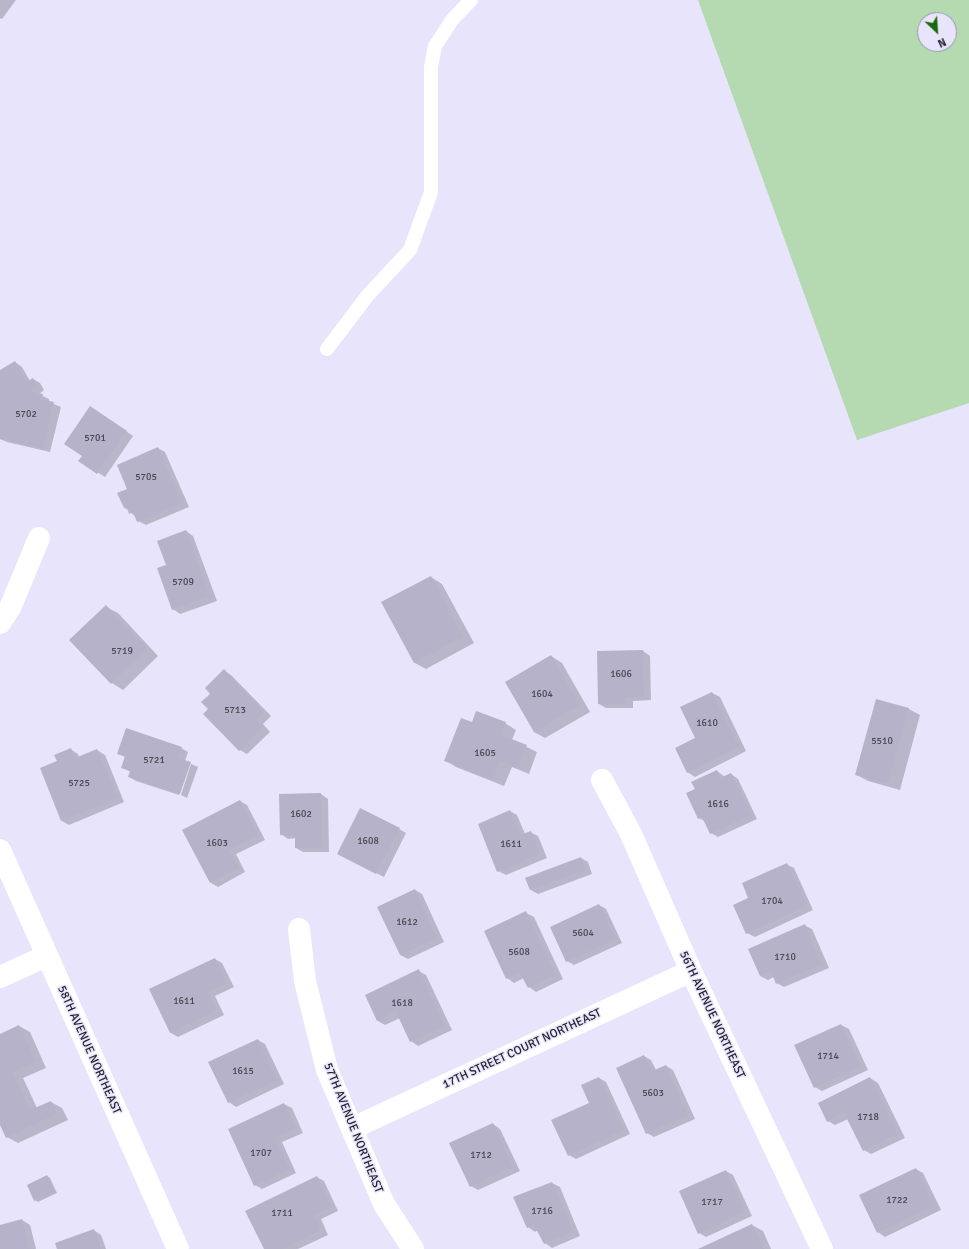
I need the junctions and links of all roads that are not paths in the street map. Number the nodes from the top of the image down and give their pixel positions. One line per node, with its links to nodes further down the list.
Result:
1 (471, 0): 2 (lane)
2 (327, 349)
3 (39, 538): 4 (street)
4 (0, 623)
5 (602, 780): 9 (street, 56TH AVENUE NORTHEAST)
6 (0, 850): 8 (street, 58TH AVENUE NORTHEAST)
7 (299, 929): 11 (street, 57TH AVENUE NORTHEAST)
8 (46, 956): 10 (street); 12 (street, 58TH AVENUE NORTHEAST)
9 (690, 970): 11 (street, 17TH STREET COURT NORTHEAST); 14 (street, 56TH AVENUE NORTHEAST)
10 (0, 976)
11 (353, 1128): 13 (street, 57TH AVENUE NORTHEAST)
12 (178, 1249)
13 (413, 1249)
14 (822, 1249)

